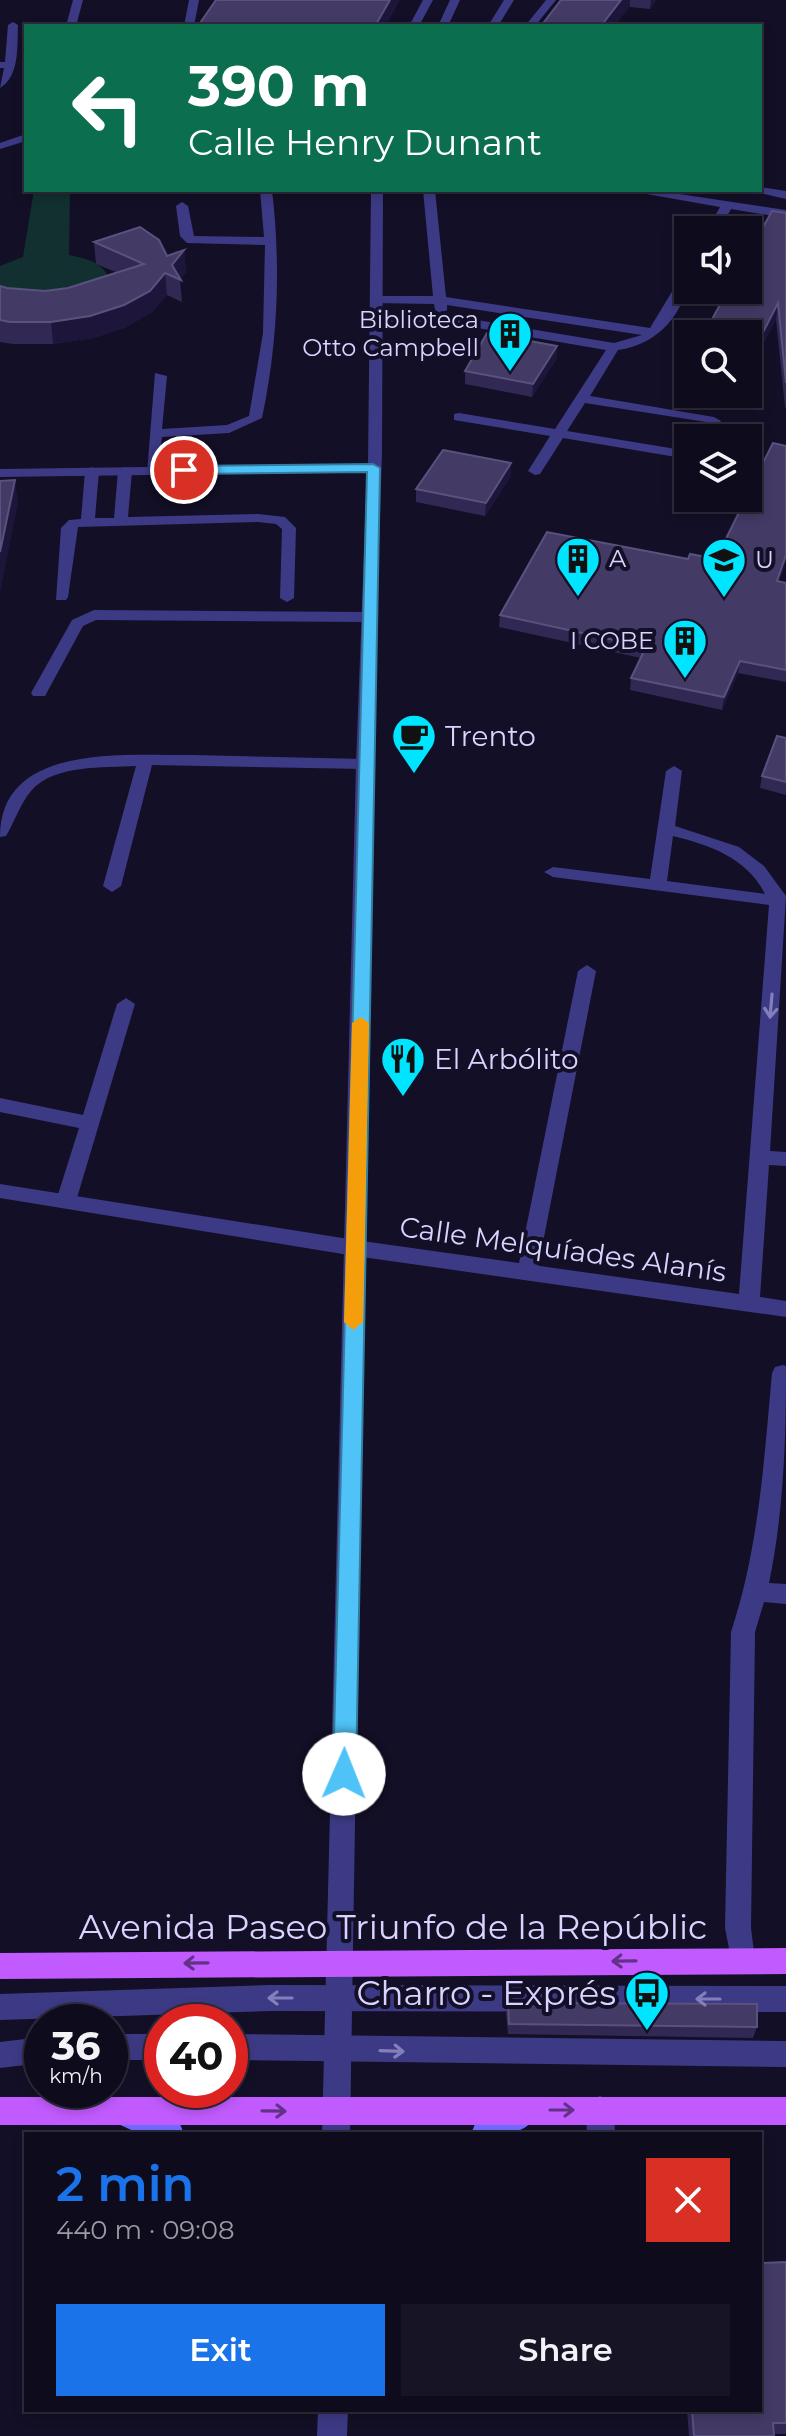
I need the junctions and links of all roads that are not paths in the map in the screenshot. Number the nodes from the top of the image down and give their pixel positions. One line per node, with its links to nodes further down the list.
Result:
1 (78, 0): 8 (street)
2 (194, 0): 9 (street)
3 (428, 0): 10 (street)
4 (455, 0): 11 (street)
5 (509, 0): 12 (street)
6 (551, 0): 13 (street)
7 (5, 24): 14 (street); 15 (street)
8 (72, 24)
9 (189, 24)
10 (415, 24)
11 (444, 24)
12 (494, 24)
13 (532, 24)
14 (0, 43)
15 (5, 65): 16 (street)
16 (0, 85)
17 (24, 138): 18 (street)
18 (1, 146)
19 (762, 191): 24 (street)
20 (266, 192): 29 (street)
21 (377, 192): 30 (street)
22 (429, 192): 31 (street)
23 (643, 192): 25 (street)
24 (786, 195)
25 (727, 205): 27 (street); 28 (street)
26 (182, 206): 29 (street)
27 (786, 214)
28 (721, 216)
29 (272, 241): 41 (street)
30 (377, 300): 31 (street); 33 (street)
31 (441, 300): 34 (street); 35 (street)
32 (674, 300): 35 (street)
33 (376, 318): 34 (street); 44 (street)
34 (442, 318): 36 (street)
35 (655, 333): 36 (street)
36 (614, 347): 38 (street)
37 (160, 376): 41 (street)
38 (580, 398): 40 (street); 42 (street)
39 (459, 417): 42 (street)
40 (714, 421)
41 (155, 433): 45 (street)
42 (558, 434): 43 (street); 48 (street)
43 (674, 453)
44 (373, 468): 45 (street); 54 (street)
45 (152, 470): 47 (street)
46 (92, 471): 47 (street); 49 (street); 51 (street)
47 (125, 471): 50 (street)
48 (535, 471)
49 (0, 473)
50 (121, 520): 51 (street); 53 (street)
51 (88, 521): 52 (street)
52 (61, 597)
53 (287, 598)
54 (369, 617): 55 (street); 57 (street)
55 (39, 693)
56 (145, 762): 57 (street); 60 (street); 63 (street)
57 (364, 764): 73 (street)
58 (674, 771): 59 (street)
59 (666, 829): 62 (street); 64 (street)
60 (0, 832)
61 (553, 872): 62 (street)
62 (658, 885): 64 (street)
63 (112, 886)
64 (782, 901): 69 (street, one-way to 69)
65 (587, 971): 74 (street)
66 (126, 1004): 68 (street)
67 (0, 1105): 68 (street)
68 (87, 1123): 72 (street)
69 (759, 1157): 70 (street); 75 (street)
70 (786, 1159)
71 (0, 1191): 72 (street, Calle Melquíades Alanís)
72 (66, 1201): 73 (street, Calle Melquíades Alanís)
73 (355, 1248): 74 (street, Calle Melquíades Alanís); 82 (street)
74 (527, 1273): 75 (street, Calle Melquíades Alanís)
75 (749, 1304): 76 (street, Calle Melquíades Alanís)
76 (786, 1309)
77 (783, 1373): 78 (street)
78 (756, 1592): 79 (street); 80 (street)
79 (786, 1594)
80 (742, 1960): 81 (main road, Avenida Paseo Triunfo de la Repúblic); 82 (main road, Avenida Paseo Triunfo de la Repúblic, one-way to 82)
81 (786, 1961)
82 (339, 1963): 83 (main road, Avenida Paseo Triunfo de la Repúblic, one-way to 83); 84 (street)
83 (0, 1966)
84 (338, 1999): 85 (street, one-way to 84); 86 (street, one-way to 86); 88 (street)
85 (786, 1999)
86 (0, 2007)
87 (248, 2047): 88 (street)
88 (337, 2048): 90 (street, one-way to 90); 97 (street)
89 (24, 2052): 91 (street)
90 (786, 2054)
91 (0, 2055)
92 (527, 2110): 96 (main road, one-way to 96); 97 (main road); 99 (main road)
93 (0, 2111): 94 (main road)
94 (123, 2111): 97 (main road, one-way to 97); 98 (main road)
95 (786, 2111): 96 (main road)
96 (600, 2122)
97 (336, 2123)
98 (166, 2132)
99 (488, 2132)
100 (333, 2412): 101 (street)
101 (332, 2436)

